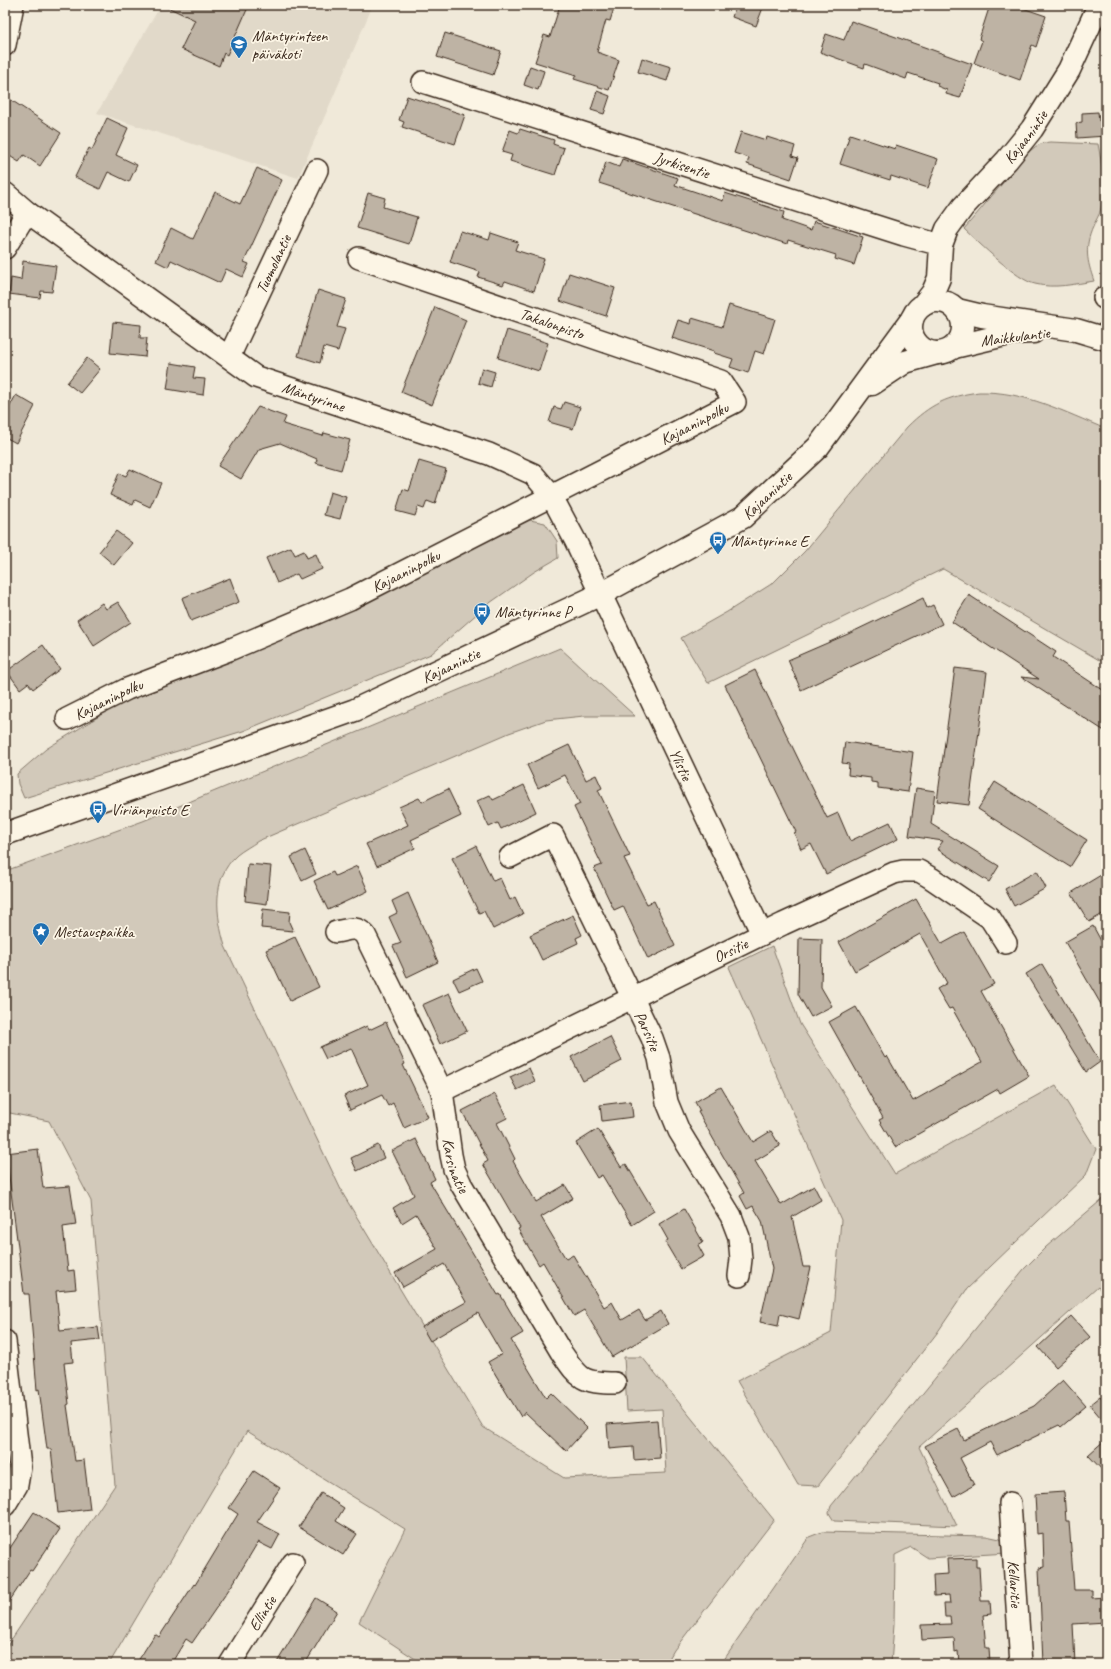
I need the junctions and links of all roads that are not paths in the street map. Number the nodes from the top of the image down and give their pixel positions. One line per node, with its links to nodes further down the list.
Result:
1 (13, 5): 3 (street)
2 (1099, 5): 9 (main road, Kajaanintie)
3 (5, 45)
4 (423, 82): 9 (street, Jyrkisentie)
5 (317, 170): 16 (street, Tuomolantie)
6 (5, 193): 7 (street, Mäntyrinne)
7 (27, 212): 8 (street); 16 (street, Mäntyrinne)
8 (5, 248)
9 (940, 252): 11 (main road, Kajaanintie); 12 (main road, Kajaanintie)
10 (359, 258): 17 (street, Takalonpisto)
11 (954, 308): 12 (main road); 13 (main road, Maikkulantie); 15 (main road)
12 (917, 312): 15 (main road); 18 (main road, Kajaanintie)
13 (1076, 330): 14 (main road, Maikkulantie); 15 (main road, Maikkulantie)
14 (1106, 339)
15 (945, 350): 18 (main road, Kajaanintie)
16 (229, 357): 19 (street, Mäntyrinne)
17 (735, 402): 19 (street, Kajaaninpolku)
18 (846, 410): 20 (main road, Kajaanintie)
19 (551, 495): 20 (street, Mäntyrinne); 21 (street, Kajaaninpolku)
20 (601, 594): 22 (main road, Kajaanintie); 25 (street, Ylistie)
21 (67, 719)
22 (5, 834)
23 (510, 857): 27 (street, Parsitie)
24 (336, 932): 28 (street, Karsinatie)
25 (762, 934): 26 (street, Orsitie); 27 (street, Orsitie)
26 (1006, 943)
27 (633, 997): 28 (street, Orsitie); 29 (street, Parsitie)
28 (442, 1091): 31 (street, Karsinatie)
29 (739, 1276)
30 (5, 1341): 33 (street)
31 (615, 1383)
32 (1010, 1503): 36 (street, Kellaritie)
33 (5, 1505)
34 (293, 1563): 35 (street, Ellintie)
35 (230, 1664)
36 (1021, 1664)

